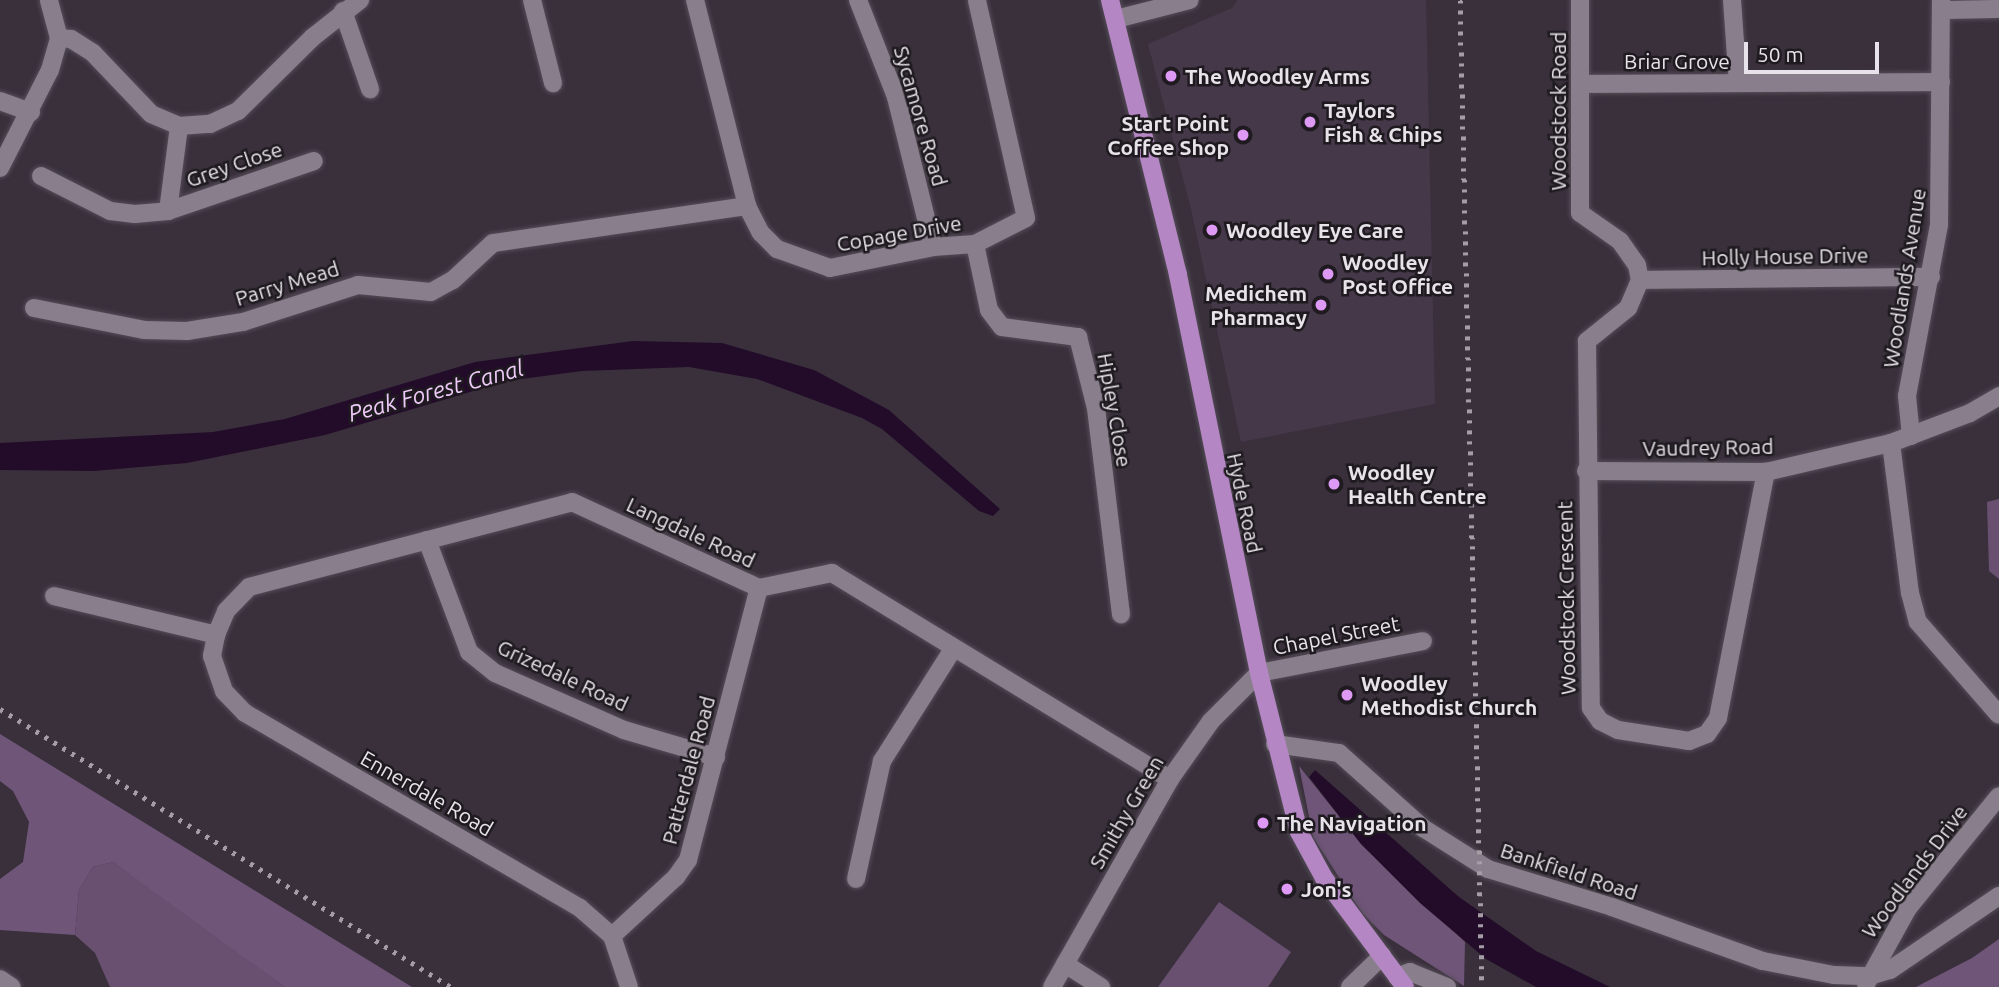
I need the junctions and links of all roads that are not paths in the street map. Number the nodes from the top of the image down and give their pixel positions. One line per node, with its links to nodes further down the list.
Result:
1 (49, 0): 15 (street)
2 (360, 0): 13 (street)
3 (532, 0): 17 (street)
4 (695, 0): 27 (street, Copage Drive)
5 (858, 0): 30 (street, Sycamore Road)
6 (976, 0): 29 (street, Copage Drive)
7 (1110, 0): 14 (main road, Hyde Road)
8 (1190, 0): 14 (street)
9 (1580, 0): 19 (street, Woodstock Road)
10 (1732, 0): 18 (street)
11 (1942, 5): 12 (street); 16 (street, Woodlands Avenue)
12 (1999, 9)
13 (343, 11): 20 (street); 23 (street)
14 (1116, 19): 46 (main road, Hyde Road)
15 (59, 38): 22 (street); 23 (street)
16 (1941, 82): 18 (street, Briar Grove); 31 (street, Woodlands Avenue)
17 (552, 83)
18 (1738, 83): 19 (street, Briar Grove)
19 (1582, 84): 32 (street, Woodstock Road)
20 (370, 89)
21 (0, 101): 22 (street)
22 (31, 111): 25 (street)
23 (179, 126): 28 (street, Grey Close)
24 (314, 161): 28 (street, Grey Close)
25 (0, 168)
26 (41, 176): 28 (street, Grey Close)
27 (747, 206): 30 (street, Copage Drive); 33 (street, Parry Mead)
28 (168, 211)
29 (975, 244): 30 (street, Copage Drive); 42 (street, Hipley Close)
30 (933, 247)
31 (1931, 277): 32 (street, Holly House Drive); 35 (street, Woodlands Avenue)
32 (1640, 280): 37 (street, Woodstock Crescent)
33 (34, 308)
34 (1999, 396): 35 (street, Vaudrey Road)
35 (1910, 436): 36 (street, Vaudrey Road)
36 (1891, 443): 38 (street, Vaudrey Road); 47 (street)
37 (1586, 471): 38 (street, Vaudrey Road); 38 (street, Woodstock Crescent)
38 (1766, 472)
39 (427, 540): 40 (street, Langdale Road); 43 (street, Langdale Road); 49 (street, Grizedale Road)
40 (759, 588): 45 (street, Langdale Road); 49 (street, Patterdale Road)
41 (54, 596): 43 (street)
42 (1121, 614)
43 (216, 635): 54 (street, Ennerdale Road)
44 (1423, 641): 46 (street, Chapel Street)
45 (953, 649): 50 (street, Langdale Road); 52 (street)
46 (1259, 673): 48 (main road, Hyde Road); 50 (street, Smithy Green)
47 (1999, 715)
48 (1275, 744): 55 (main road, Hyde Road); 59 (street, Bankfield Road)
49 (716, 757): 54 (street, Patterdale Road)
50 (1170, 779): 56 (street, Smithy Green)
51 (1999, 796): 59 (street, Woodlands Drive)
52 (856, 879)
53 (1999, 896): 59 (street)
54 (612, 936): 61 (street)
55 (1382, 956): 58 (main road, Hyde Road); 64 (street)
56 (1065, 964): 62 (street, Smithy Green); 63 (street)
57 (0, 978): 60 (street)
58 (1401, 982): 65 (street)
59 (1867, 982)
60 (12, 987)
61 (629, 987)
62 (1052, 987)
63 (1101, 987)
64 (1350, 987)
65 (1447, 987)

